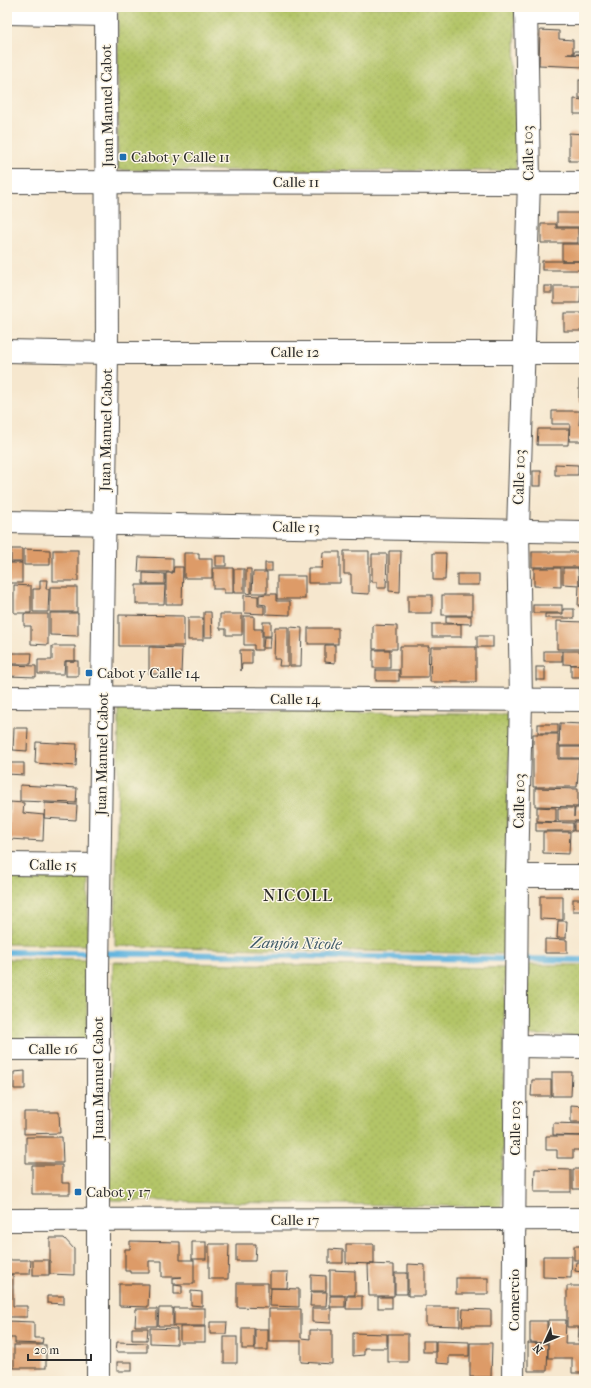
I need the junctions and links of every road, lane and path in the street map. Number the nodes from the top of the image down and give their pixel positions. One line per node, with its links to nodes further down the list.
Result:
1 (526, 10): 4 (street); 6 (street, Calle 103)
2 (106, 11): 3 (street); 7 (street, Juan Manuel Cabot)
3 (7, 13)
4 (584, 14)
5 (7, 182): 7 (street, Calle 11)
6 (529, 182): 7 (street, Calle 11); 8 (street, Calle 11); 10 (street, Calle 103)
7 (108, 183): 11 (street, Juan Manuel Cabot)
8 (584, 183)
9 (7, 351): 11 (street, Calle 12)
10 (524, 352): 11 (street, Calle 12); 12 (street, Calle 12); 15 (street, Calle 103)
11 (107, 353): 14 (street, Juan Manuel Cabot)
12 (584, 353)
13 (7, 522): 14 (street, Calle 13)
14 (104, 523): 15 (street, Calle 13); 18 (street, Juan Manuel Cabot)
15 (518, 530): 16 (street, Calle 13); 19 (street, Calle 103)
16 (584, 532)
17 (7, 697): 18 (street, Calle 14)
18 (103, 698): 19 (street, Calle 14); 22 (street, Juan Manuel Cabot)
19 (521, 700): 20 (street, Calle 14); 23 (street, Calle 103)
20 (584, 700)
21 (7, 864): 22 (street, Calle 15)
22 (99, 866): 28 (street, Juan Manuel Cabot)
23 (517, 876): 24 (street); 25 (street, Calle 103)
24 (584, 876)
25 (516, 1046): 26 (street); 29 (street, Calle 103)
26 (584, 1047)
27 (7, 1049): 28 (street, Calle 16)
28 (99, 1049): 32 (street, Juan Manuel Cabot)
29 (514, 1219): 30 (street, Calle 17); 32 (street, Calle 17); 34 (street, Comercio)
30 (584, 1219)
31 (7, 1220): 32 (street, Calle 17)
32 (98, 1221): 33 (street, Juan Manuel Cabot)
33 (98, 1381)
34 (513, 1381)

